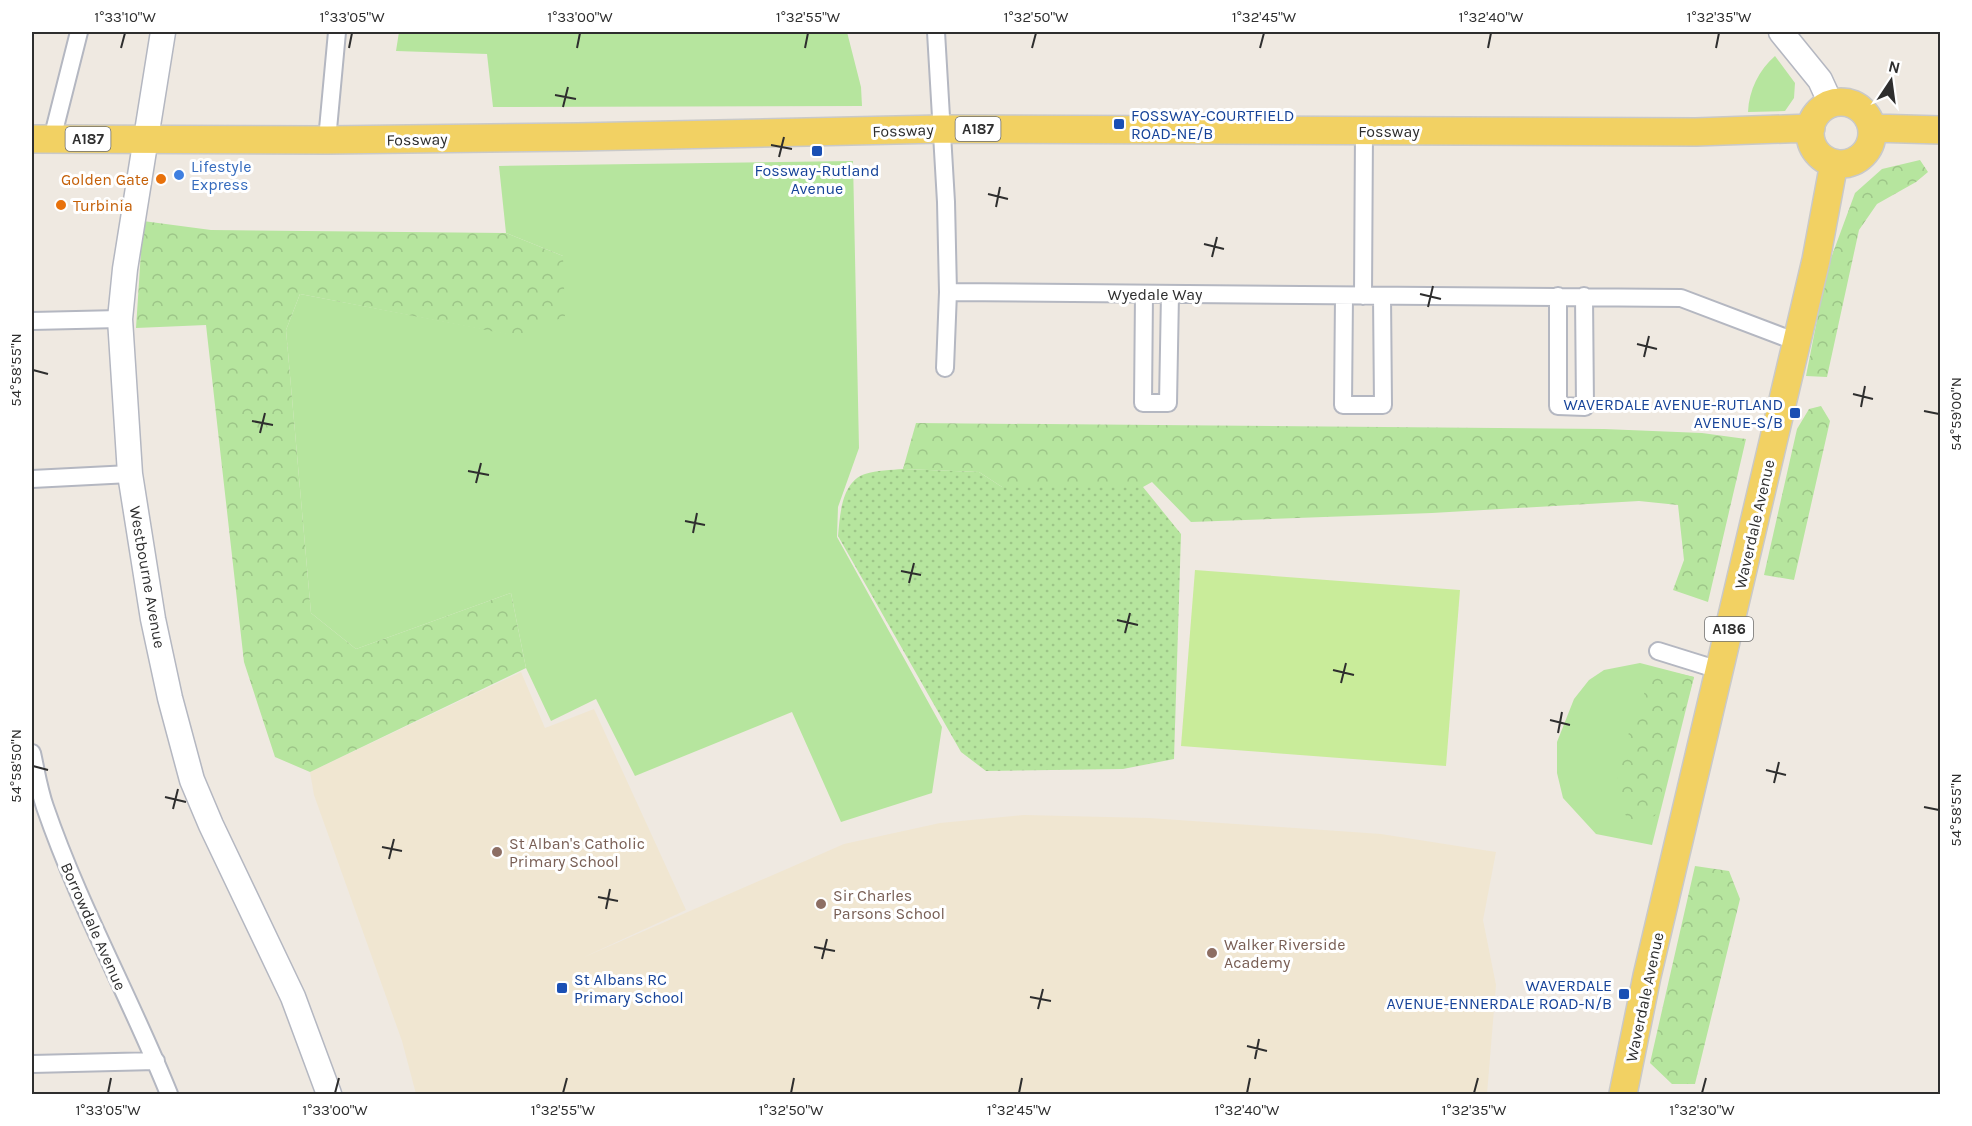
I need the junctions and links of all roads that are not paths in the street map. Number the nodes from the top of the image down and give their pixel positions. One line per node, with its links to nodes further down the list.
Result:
1 (79, 32): 12 (street)
2 (163, 32): 13 (street, Westbourne Avenue)
3 (337, 32): 14 (street)
4 (936, 32): 9 (street)
5 (1781, 32): 6 (street)
6 (1831, 104): 7 (main road); 8 (main road)
7 (1811, 128): 11 (main road, Fossway / A187); 15 (main road)
8 (1872, 128): 10 (main road); 15 (main road)
9 (941, 129): 11 (main road, Fossway / A187); 14 (main road, Fossway / A187); 16 (street)
10 (1941, 130)
11 (1364, 131): 20 (street)
12 (42, 139): 13 (main road, Fossway / A187)
13 (145, 140): 14 (main road, Fossway / A187); 24 (street, Westbourne Avenue)
14 (327, 140)
15 (1834, 163): 26 (main road, Waverdale Avenue / A186)
16 (948, 292): 17 (street, Wyedale Way); 27 (street)
17 (1144, 294): 18 (street, Wyedale Way); 18 (street)
18 (1170, 294): 19 (street, Wyedale Way)
19 (1344, 296): 20 (street, Wyedale Way); 21 (street)
20 (1363, 296): 21 (street, Wyedale Way)
21 (1382, 296): 22 (street, Wyedale Way)
22 (1558, 296): 23 (street, Wyedale Way); 23 (street)
23 (1584, 296): 26 (street, Wyedale Way)
24 (120, 319): 25 (street); 28 (street, Westbourne Avenue)
25 (32, 321)
26 (1797, 342): 31 (main road, Waverdale Avenue / A186)
27 (945, 368)
28 (130, 474): 29 (street); 36 (street, Westbourne Avenue)
29 (32, 479)
30 (1658, 651): 31 (street)
31 (1719, 670): 37 (main road, Waverdale Avenue / A186)
32 (32, 753): 33 (street, Borrowdale Avenue)
33 (156, 1061): 34 (street); 35 (street, Borrowdale Avenue)
34 (32, 1064)
35 (169, 1095)
36 (329, 1095)
37 (1623, 1095)

